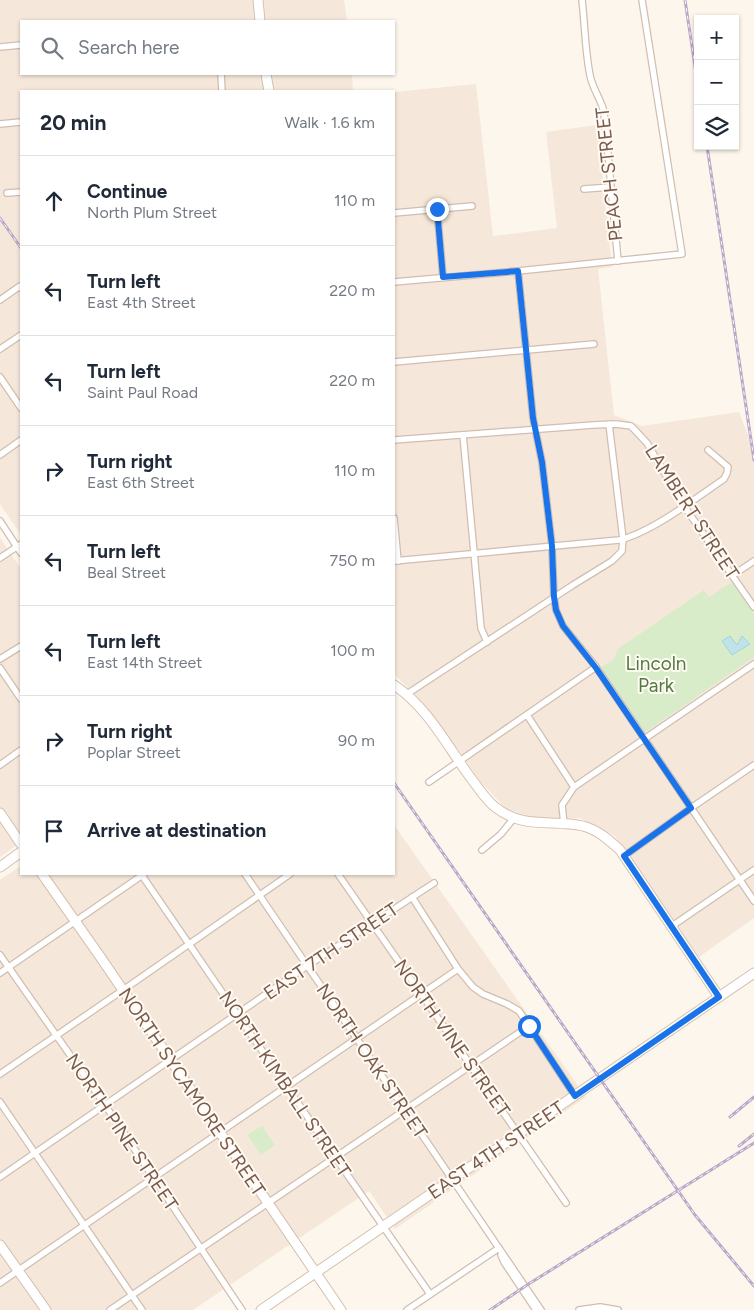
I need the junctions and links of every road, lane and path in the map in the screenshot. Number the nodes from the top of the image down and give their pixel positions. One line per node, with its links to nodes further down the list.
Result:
1 (258, 0): 4 (main road)
2 (582, 0): 13 (street, PEACH STREET)
3 (642, 0): 20 (street)
4 (260, 20)
5 (20, 45): 6 (street)
6 (0, 47)
7 (220, 75): 9 (street)
8 (266, 75): 10 (main road)
9 (222, 90)
10 (268, 90)
11 (20, 122): 12 (street)
12 (0, 124)
13 (611, 187): 14 (street); 20 (street, PEACH STREET)
14 (584, 189)
15 (20, 192): 16 (street)
16 (7, 193)
17 (472, 206): 18 (street)
18 (437, 209): 19 (street); 22 (street)
19 (395, 213)
20 (618, 261): 21 (street)
21 (518, 271): 22 (street); 29 (street)
22 (443, 277): 23 (street)
23 (395, 282)
24 (20, 286): 25 (street)
25 (0, 300)
26 (20, 336): 28 (street)
27 (594, 344): 29 (street)
28 (0, 350)
29 (526, 351): 30 (street); 34 (street)
30 (395, 362)
31 (0, 377): 32 (street)
32 (20, 407)
33 (609, 424): 34 (street); 40 (street, LAMBERT STREET); 42 (street)
34 (536, 430): 35 (street); 45 (street)
35 (463, 435): 36 (street); 46 (street)
36 (395, 440)
37 (20, 441): 39 (street)
38 (708, 450): 40 (street)
39 (0, 455)
40 (684, 506): 42 (street); 50 (street, LAMBERT STREET)
41 (0, 521): 44 (street)
42 (623, 539): 45 (street); 51 (street)
43 (395, 540): 48 (street)
44 (19, 545): 47 (street)
45 (552, 546): 46 (street); 51 (street)
46 (474, 554): 48 (street); 53 (street)
47 (0, 558)
48 (396, 561)
49 (754, 561): 50 (street)
50 (733, 575): 52 (street, LAMBERT STREET)
51 (554, 597): 53 (street); 58 (street)
52 (754, 607)
53 (487, 642): 60 (street)
54 (20, 647): 55 (street)
55 (0, 659)
56 (754, 664): 63 (street)
57 (0, 668): 61 (street)
58 (596, 668): 62 (street); 63 (street)
59 (395, 686): 60 (main road)
60 (408, 694): 65 (main road)
61 (20, 698)
62 (527, 714): 65 (street); 69 (street)
63 (644, 739): 69 (street); 70 (street)
64 (20, 751): 66 (street)
65 (459, 761): 68 (street); 72 (main road)
66 (0, 764)
67 (754, 765): 70 (street)
68 (429, 782)
69 (574, 786): 73 (street)
70 (691, 808): 77 (street); 86 (street)
71 (0, 813): 74 (main road)
72 (514, 818): 73 (main road); 75 (street)
73 (564, 824): 77 (main road)
74 (20, 843)
75 (482, 850)
76 (20, 853): 78 (main road)
77 (624, 856): 93 (main road)
78 (0, 867)
79 (754, 870): 86 (street)
80 (43, 875): 91 (main road, NORTH SYCAMORE STREET)
81 (141, 875): 91 (street)
82 (143, 875): 94 (street, NORTH KIMBALL STREET)
83 (246, 875): 88 (street, NORTH OAK STREET)
84 (289, 875): 88 (street)
85 (339, 875): 92 (street, NORTH VINE STREET)
86 (740, 880): 90 (street); 93 (street)
87 (434, 883): 89 (street, EAST 7TH STREET)
88 (260, 896): 94 (street); 96 (street, NORTH OAK STREET)
89 (412, 897): 92 (street, EAST 7TH STREET); 98 (street)
90 (754, 901)
91 (76, 921): 97 (street); 101 (main road, NORTH SYCAMORE STREET)
92 (372, 923): 96 (street, EAST 7TH STREET); 102 (street, NORTH VINE STREET)
93 (672, 926): 103 (main road)
94 (190, 945): 101 (street); 104 (street, NORTH KIMBALL STREET)
95 (0, 955): 97 (street, NORTH PINE STREET)
96 (307, 966): 104 (street, EAST 7TH STREET); 107 (street, NORTH OAK STREET)
97 (8, 967): 99 (street); 106 (street, NORTH PINE STREET)
98 (458, 969): 102 (street); 105 (street)
99 (0, 973)
100 (754, 973): 103 (main road, EAST 4TH STREET)
101 (124, 990): 106 (street); 108 (main road, NORTH SYCAMORE STREET)
102 (422, 994): 107 (street); 109 (street, NORTH VINE STREET)
103 (719, 997): 112 (main road, EAST 4TH STREET)
104 (237, 1014): 108 (street, EAST 7TH STREET); 111 (street, NORTH KIMBALL STREET)
105 (529, 1026): 109 (street); 112 (street)
106 (56, 1036): 110 (street); 114 (street, NORTH PINE STREET)
107 (356, 1039): 111 (street); 115 (street, NORTH OAK STREET)
108 (170, 1060): 114 (street, EAST 7TH STREET); 116 (main road, NORTH SYCAMORE STREET)
109 (470, 1066): 115 (street); 117 (street, NORTH VINE STREET)
110 (0, 1074)
111 (286, 1087): 116 (street); 119 (street, NORTH KIMBALL STREET)
112 (575, 1096): 117 (main road, EAST 4TH STREET)
113 (0, 1102): 118 (street)
114 (105, 1105): 118 (street, EAST 7TH STREET); 121 (street, NORTH PINE STREET)
115 (405, 1110): 119 (street); 122 (street, NORTH OAK STREET)
116 (220, 1133): 121 (street); 123 (main road, NORTH SYCAMORE STREET)
117 (519, 1135): 122 (main road, EAST 4TH STREET); 124 (street, NORTH VINE STREET)
118 (34, 1154): 120 (street, EAST 7TH STREET); 125 (street)
119 (335, 1157): 123 (street); 126 (street, NORTH KIMBALL STREET)
120 (0, 1177)
121 (154, 1178): 125 (street); 128 (street, NORTH PINE STREET)
122 (452, 1180): 126 (main road, EAST 4TH STREET); 129 (street, NORTH OAK STREET)
123 (268, 1202): 128 (street); 131 (main road, NORTH SYCAMORE STREET)
124 (566, 1203)
125 (84, 1226): 130 (street); 134 (street)
126 (383, 1227): 131 (main road, EAST 4TH STREET); 133 (street, NORTH KIMBALL STREET)
127 (0, 1245): 130 (main road)
128 (201, 1248): 134 (street); 138 (street, NORTH PINE STREET)
129 (498, 1248): 133 (street); 142 (street, NORTH OAK STREET); 143 (street, NORTH OAK STREET)
130 (18, 1270): 132 (street); 135 (main road)
131 (316, 1273): 139 (main road, EAST 4TH STREET); 140 (main road, NORTH SYCAMORE STREET)
132 (0, 1283)
133 (430, 1294): 141 (street)
134 (132, 1295): 136 (street); 137 (street)
135 (46, 1310)
136 (110, 1310)
137 (142, 1310)
138 (242, 1310)
139 (261, 1310)
140 (341, 1310)
141 (408, 1310)
142 (536, 1310)
143 (541, 1310)
144 (579, 1310): 145 (street)
145 (618, 1310)

